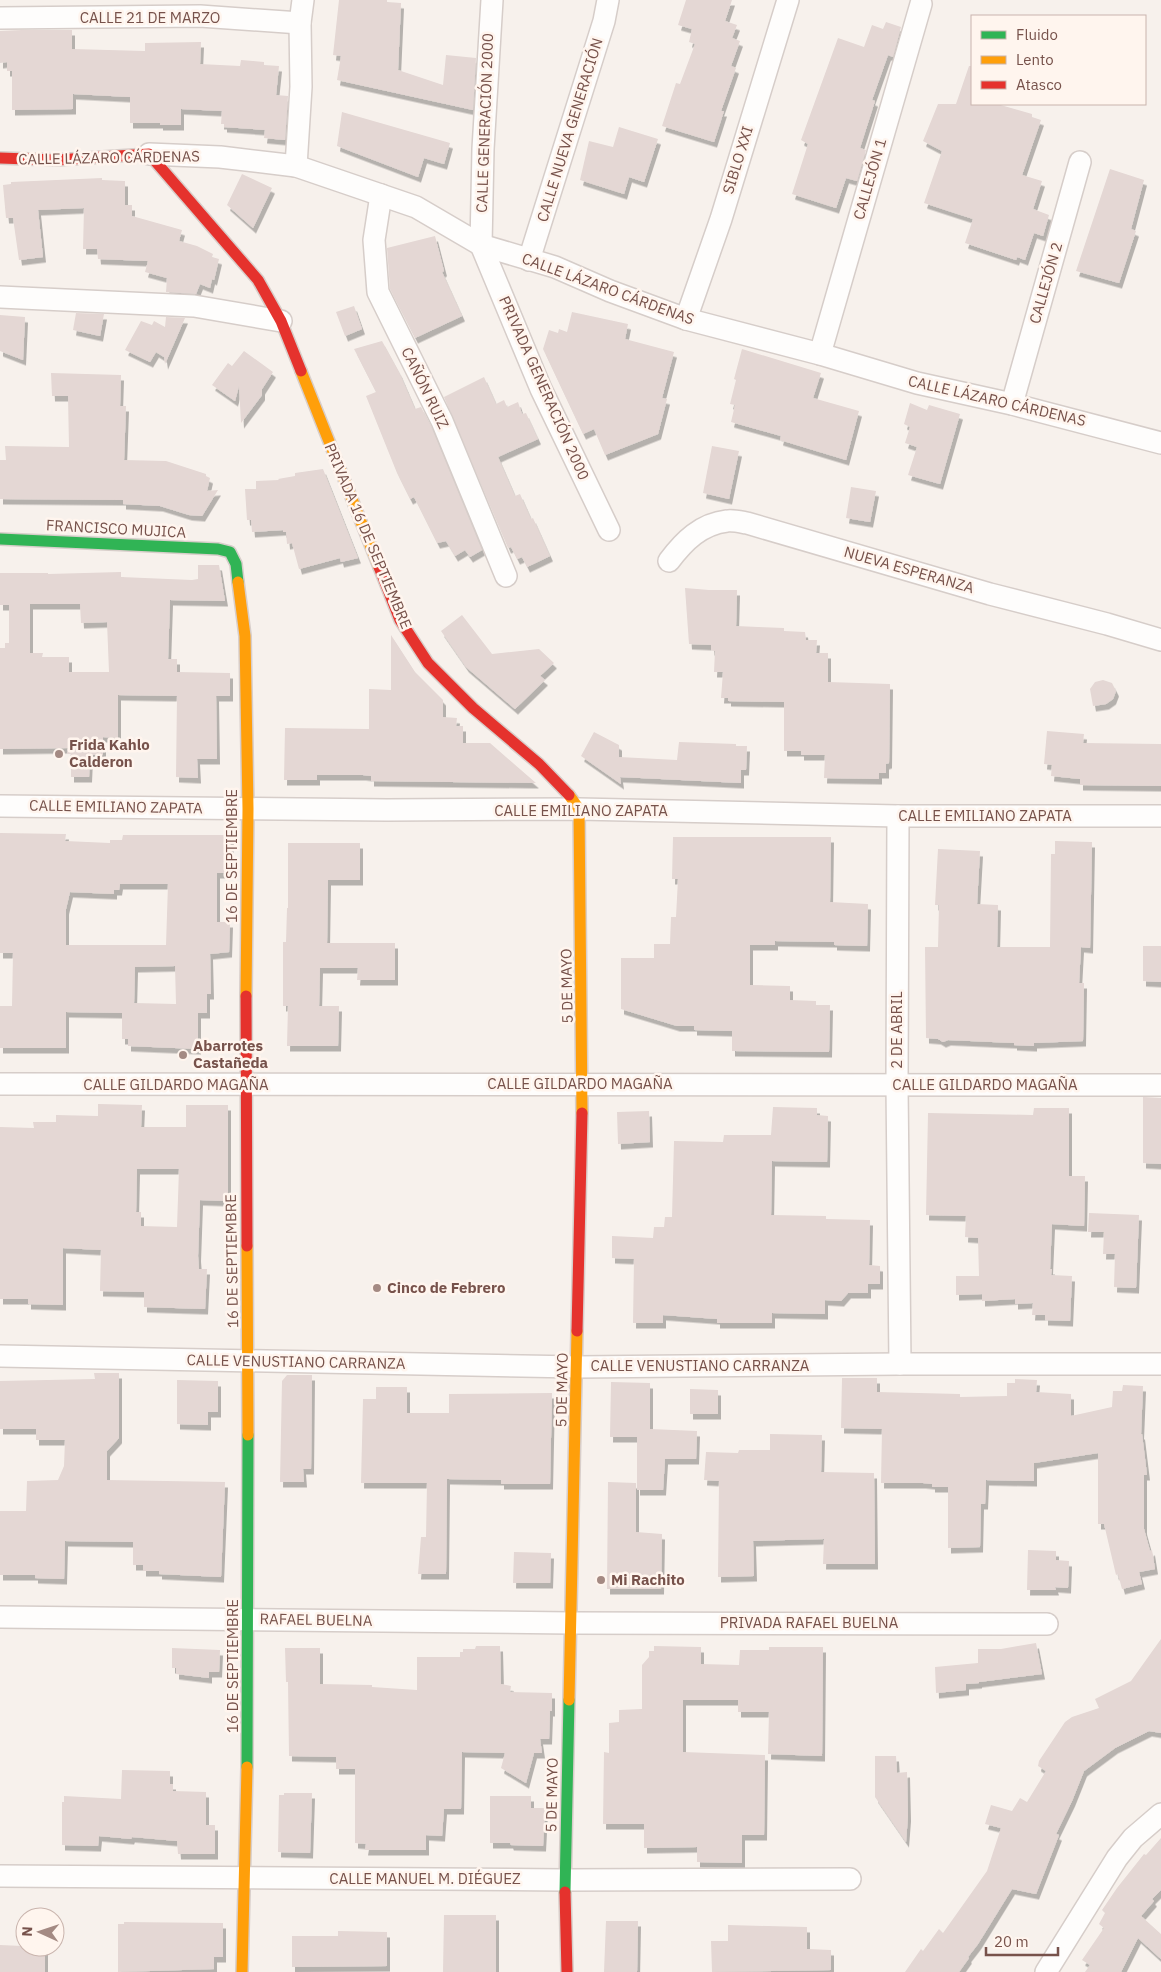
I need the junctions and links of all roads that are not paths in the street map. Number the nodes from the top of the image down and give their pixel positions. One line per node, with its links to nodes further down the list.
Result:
1 (303, 0): 7 (street)
2 (492, 0): 13 (street, CALLE GENERACIÓN 2000)
3 (608, 0): 14 (street, CALLE NUEVA GENERACIÓN)
4 (788, 0): 16 (street, SIBLO XXI)
5 (921, 4): 18 (street, CALLEJÓN 1)
6 (0, 18): 7 (street, CALLE 21 DE MARZO)
7 (300, 23): 11 (street)
8 (149, 154): 9 (street, CALLE LÁZARO CÁRDENAS); 11 (street, CALLE LÁZARO CÁRDENAS); 17 (street, PRIVADA 16 DE SEPTIEMBRE)
9 (0, 158)
10 (1080, 162): 19 (street, CALLEJÓN 2)
11 (296, 166): 12 (street, CALLE LÁZARO CÁRDENAS)
12 (381, 195): 13 (street, CALLE LÁZARO CÁRDENAS); 25 (street, CAÑÓN RUIZ)
13 (481, 245): 14 (street, CALLE LÁZARO CÁRDENAS); 21 (street, PRIVADA GENERACIÓN 2000)
14 (529, 260): 16 (street, CALLE LÁZARO CÁRDENAS)
15 (0, 297): 17 (street)
16 (686, 319): 18 (street, CALLE LÁZARO CÁRDENAS)
17 (281, 321): 29 (street, PRIVADA 16 DE SEPTIEMBRE)
18 (820, 354): 19 (street, CALLE LÁZARO CÁRDENAS)
19 (1012, 404): 20 (street, CALLE LÁZARO CÁRDENAS)
20 (1161, 443)
21 (610, 530)
22 (0, 539): 23 (street, FRANCISCO MUJICA)
23 (230, 552): 28 (street, 16 DE SEPTIEMBRE)
24 (669, 561): 26 (street, NUEVA ESPERANZA)
25 (506, 576)
26 (1161, 640)
27 (0, 806): 28 (street, CALLE EMILIANO ZAPATA)
28 (248, 809): 29 (street, CALLE EMILIANO ZAPATA); 34 (street, 16 DE SEPTIEMBRE)
29 (579, 809): 30 (street, CALLE EMILIANO ZAPATA); 33 (street, 5 DE MAYO)
30 (898, 816): 31 (street, CALLE EMILIANO ZAPATA); 36 (street, 2 DE ABRIL)
31 (1161, 816)
32 (0, 1084): 34 (street, CALLE GILDARDO MAGAÑA)
33 (583, 1084): 34 (street, CALLE GILDARDO MAGAÑA); 36 (street, CALLE GILDARDO MAGAÑA); 41 (street, 5 DE MAYO)
34 (245, 1085): 38 (street, 16 DE SEPTIEMBRE)
35 (1161, 1085): 36 (street, CALLE GILDARDO MAGAÑA)
36 (897, 1086): 39 (street, 2 DE ABRIL)
37 (0, 1356): 38 (street, CALLE VENUSTIANO CARRANZA)
38 (248, 1361): 41 (street, CALLE VENUSTIANO CARRANZA); 43 (street, 16 DE SEPTIEMBRE)
39 (900, 1364): 40 (street, CALLE VENUSTIANO CARRANZA); 41 (street, CALLE VENUSTIANO CARRANZA)
40 (1161, 1364)
41 (577, 1367): 44 (street, 5 DE MAYO)
42 (0, 1617): 43 (street, RAFAEL BUELNA)
43 (248, 1619): 44 (street, RAFAEL BUELNA); 48 (street, 16 DE SEPTIEMBRE)
44 (571, 1623): 45 (street, PRIVADA RAFAEL BUELNA); 50 (street, 5 DE MAYO)
45 (1047, 1624)
46 (1161, 1814): 53 (street)
47 (0, 1876): 48 (street, CALLE MANUEL M. DIÉGUEZ)
48 (243, 1877): 50 (street, CALLE MANUEL M. DIÉGUEZ); 51 (street, 16 DE SEPTIEMBRE)
49 (850, 1879): 50 (street, CALLE MANUEL M. DIÉGUEZ)
50 (565, 1880): 52 (street, 5 DE MAYO)
51 (242, 1972)
52 (567, 1972)
53 (1046, 1972)

